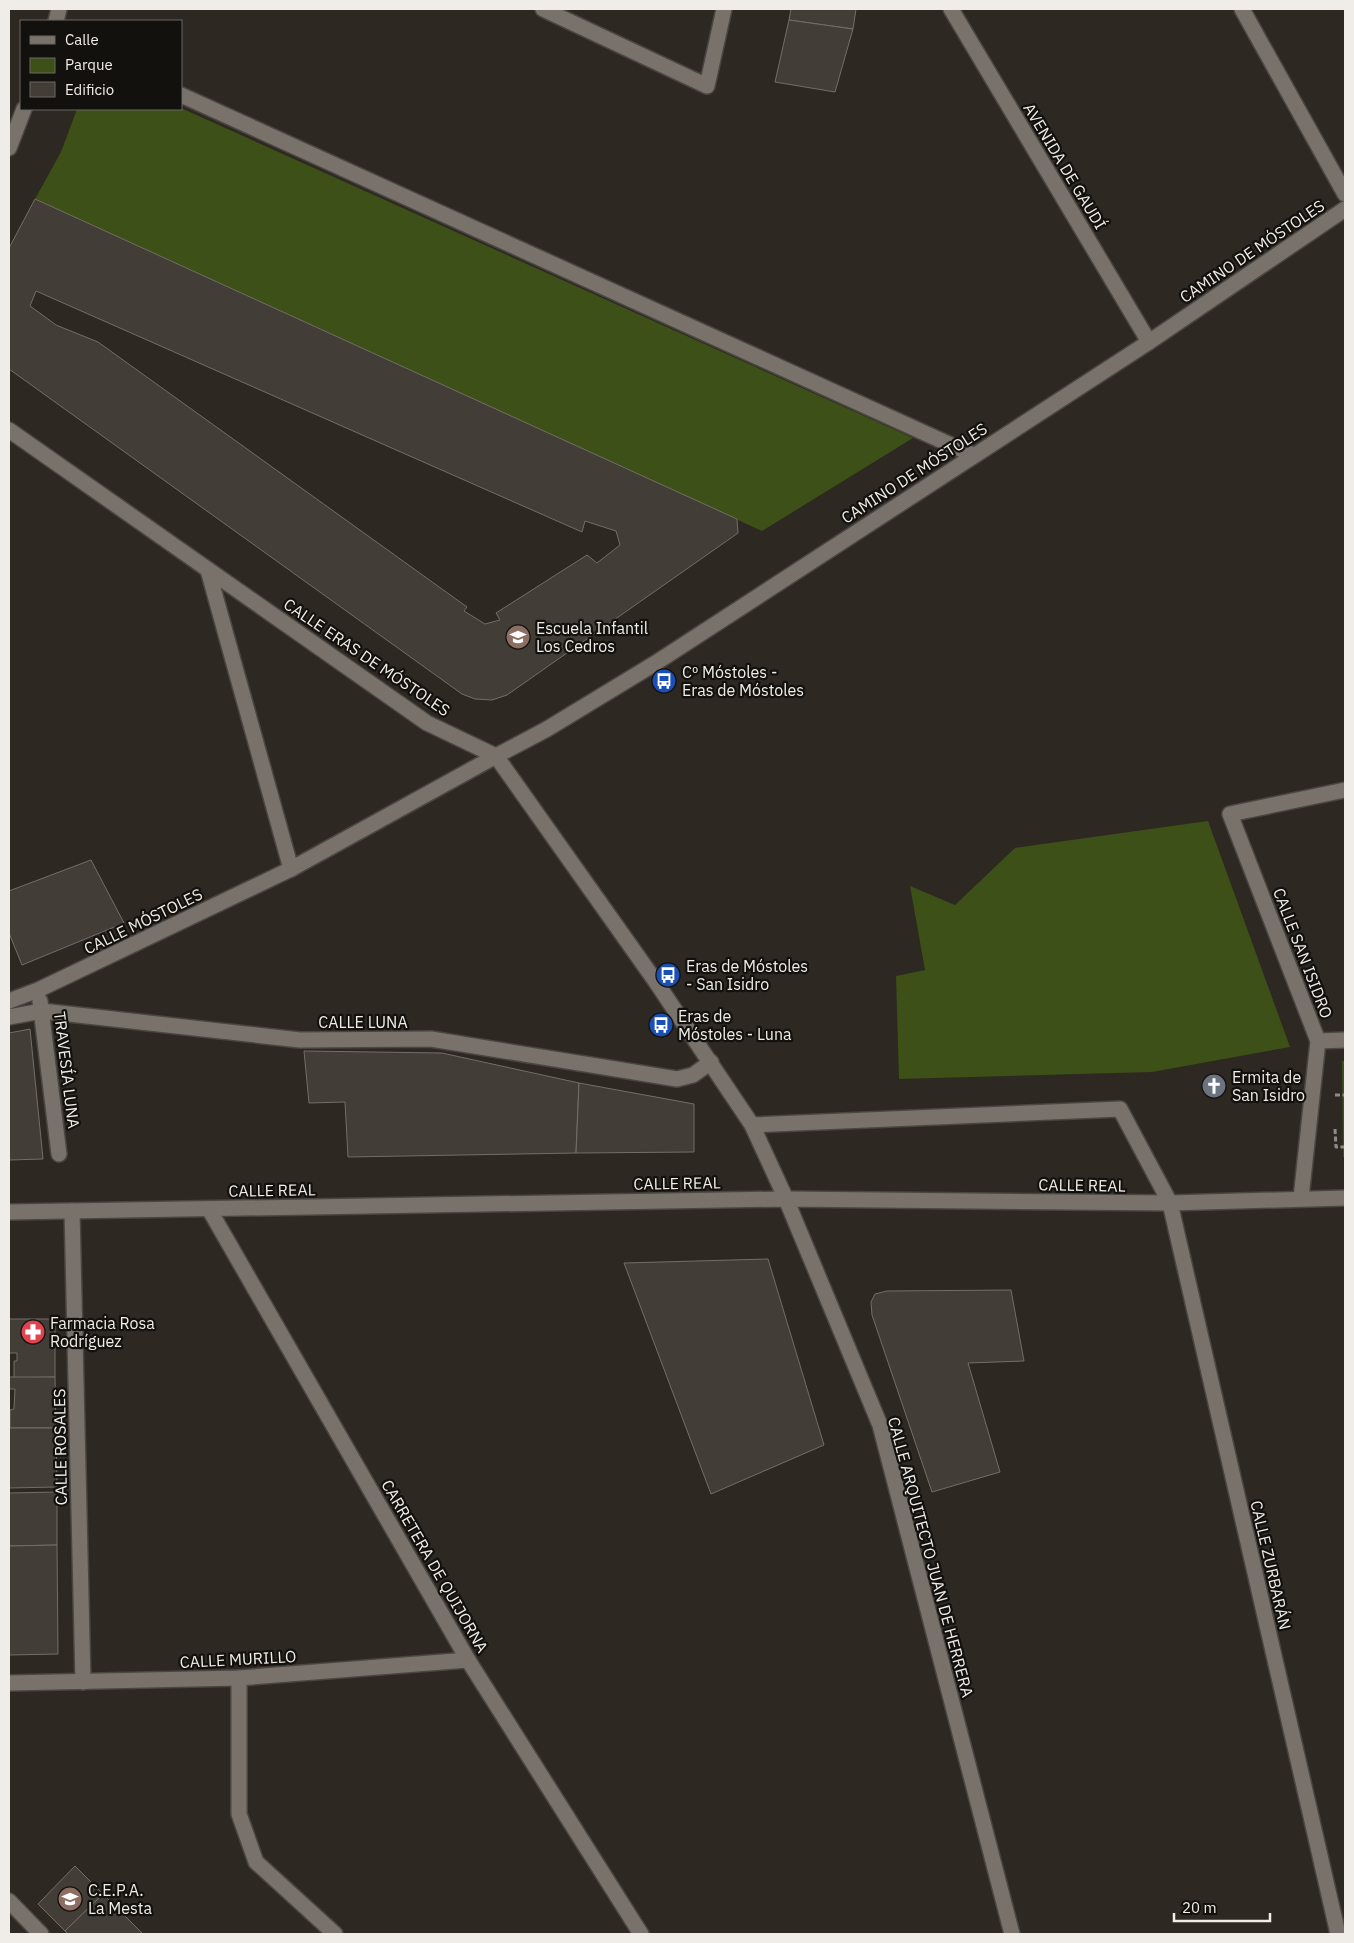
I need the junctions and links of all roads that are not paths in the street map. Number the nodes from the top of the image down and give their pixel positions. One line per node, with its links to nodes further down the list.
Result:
1 (543, 9): 2 (street)
2 (724, 9)
3 (951, 9): 10 (street, AVENIDA DE GAUDÍ)
4 (1242, 9): 8 (street)
5 (182, 95): 12 (street)
6 (24, 110): 7 (street)
7 (9, 148)
8 (1345, 194)
9 (1345, 209): 10 (street, CAMINO DE MÓSTOLES)
10 (1149, 342): 12 (street, CAMINO DE MÓSTOLES)
11 (9, 430): 13 (street, CALLE ERAS DE MÓSTOLES)
12 (973, 455): 14 (street, CAMINO DE MÓSTOLES)
13 (208, 570): 14 (street, CALLE ERAS DE MÓSTOLES); 16 (street)
14 (496, 756): 16 (street, CALLE MÓSTOLES); 23 (street, CALLE ERAS DE MÓSTOLES)
15 (1345, 790): 22 (street, CALLE SAN ISIDRO)
16 (291, 869): 17 (street, CALLE MÓSTOLES)
17 (38, 990): 18 (street, CALLE MÓSTOLES); 19 (street, TRAVESÍA LUNA)
18 (9, 1001)
19 (42, 1011): 20 (street, CALLE LUNA); 23 (street, CALLE LUNA); 25 (street, TRAVESÍA LUNA)
20 (9, 1017)
21 (1345, 1040): 22 (street)
22 (1318, 1041): 26 (street, CALLE SAN ISIDRO)
23 (711, 1062): 24 (street, CALLE ERAS DE MÓSTOLES)
24 (752, 1125): 28 (street, CALLE ERAS DE MÓSTOLES); 29 (street, CALLE ZURBARÁN)
25 (59, 1154)
26 (1301, 1198): 27 (street, CALLE REAL); 29 (street, CALLE REAL)
27 (1345, 1198)
28 (786, 1199): 29 (street, CALLE REAL); 30 (street, CALLE REAL); 41 (street, CALLE ARQUITECTO JUAN DE HERRERA)
29 (1170, 1203): 42 (street, CALLE ZURBARÁN)
30 (210, 1209): 31 (street, CALLE REAL); 33 (street, CARRETERA DE QUIJORNA)
31 (72, 1211): 32 (street, CALLE REAL); 35 (street, CALLE ROSALES)
32 (9, 1212)
33 (468, 1660): 34 (street, CALLE MURILLO); 40 (street, CARRETERA DE QUIJORNA)
34 (239, 1678): 35 (street, CALLE MURILLO); 39 (street)
35 (83, 1682): 36 (street, CALLE MURILLO)
36 (9, 1683)
37 (9, 1901): 38 (street)
38 (41, 1934)
39 (335, 1934)
40 (641, 1934)
41 (1012, 1934)
42 (1338, 1934)

